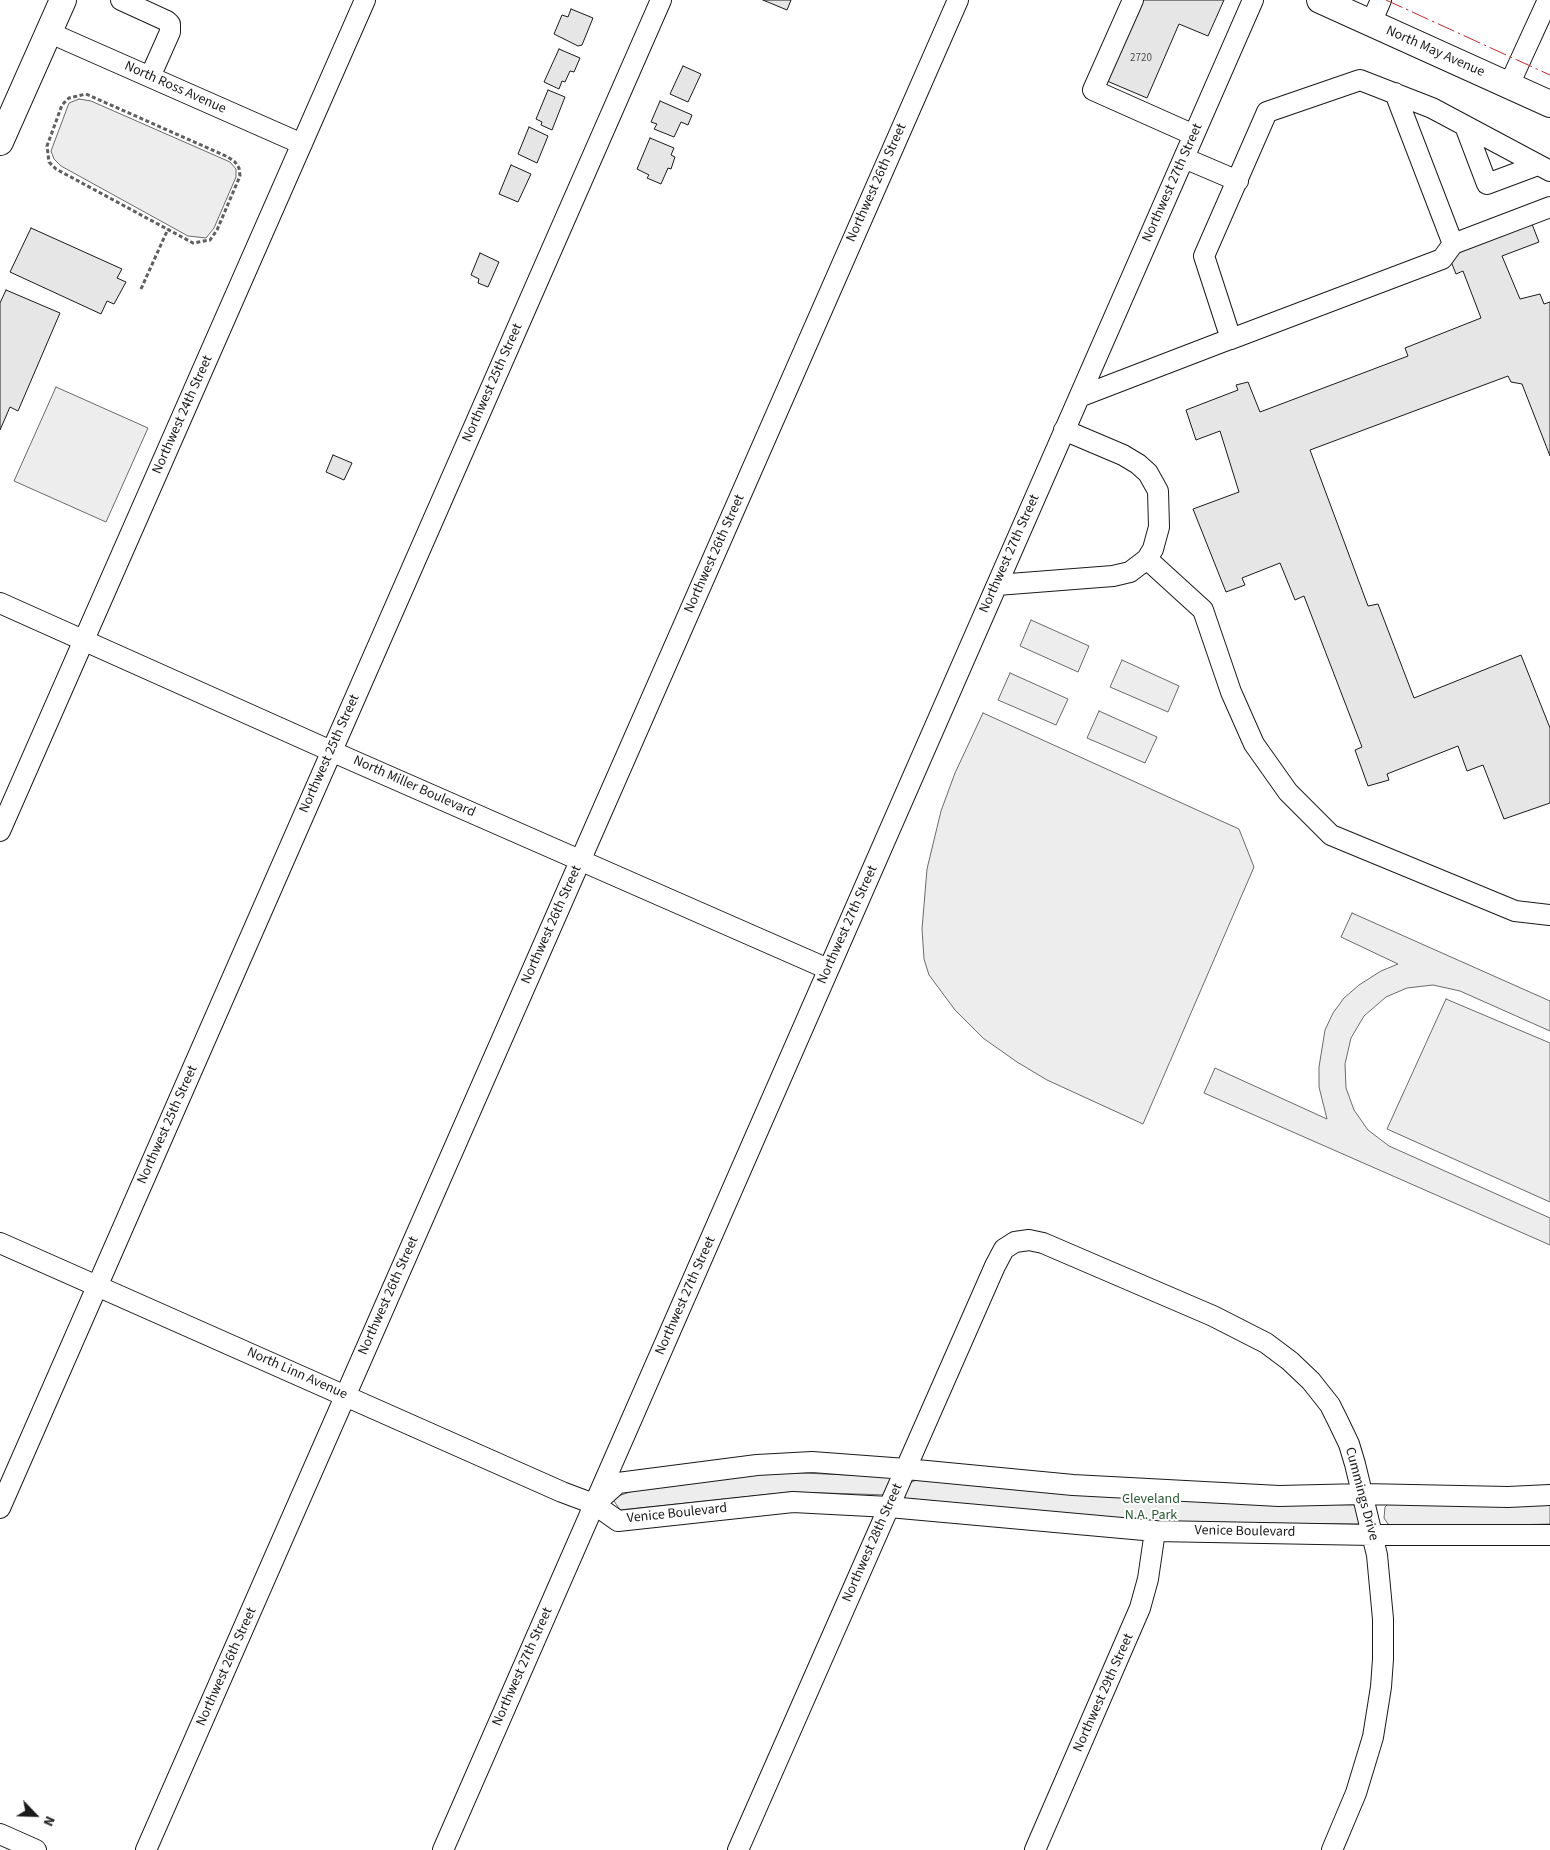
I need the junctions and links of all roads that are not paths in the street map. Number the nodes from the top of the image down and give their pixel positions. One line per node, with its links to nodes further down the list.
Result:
1 (63, 0): 11 (main road)
2 (121, 0): 12 (street)
3 (365, 0): 19 (street, Northwest 24th Street)
4 (661, 0): 32 (street, Northwest 25th Street)
5 (958, 0): 34 (street, Northwest 26th Street)
6 (1133, 0): 17 (street)
7 (1253, 0): 17 (street, Northwest 27th Street)
8 (1320, 0): 10 (main road, North May Avenue)
9 (1548, 0): 13 (street)
10 (1376, 12): 13 (main road, North May Avenue)
11 (48, 32): 12 (street, North Ross Avenue); 18 (main road)
12 (150, 77): 19 (street, North Ross Avenue)
13 (1508, 86): 15 (main road, North May Avenue)
14 (1395, 93): 16 (street); 22 (street); 24 (street)
15 (1550, 104)
16 (1466, 126): 21 (street); 21 (street)
17 (1194, 135): 20 (street, Northwest 27th Street)
18 (0, 142)
19 (302, 144): 31 (street, Northwest 24th Street)
20 (1184, 158): 22 (street); 26 (street, Northwest 27th Street)
21 (1544, 168)
22 (1238, 181): 25 (street)
23 (1550, 208): 24 (street)
24 (1453, 244): 25 (street)
25 (1230, 339): 26 (street)
26 (1079, 397): 27 (street, Northwest 27th Street)
27 (1064, 430): 28 (street); 29 (street, Northwest 27th Street)
28 (1147, 558): 29 (street); 35 (street)
29 (997, 585): 36 (street, Northwest 27th Street)
30 (0, 603): 31 (street, North Miller Boulevard)
31 (84, 640): 32 (street, North Miller Boulevard); 33 (street, Northwest 24th Street)
32 (331, 751): 34 (street, North Miller Boulevard); 39 (street, Northwest 25th Street)
33 (0, 831)
34 (581, 860): 36 (street, North Miller Boulevard); 40 (street, Northwest 26th Street)
35 (1550, 915)
36 (828, 969): 44 (street, Northwest 27th Street)
37 (1015, 1242): 41 (street, Northwest 28th Street); 42 (street, Cummings Drive)
38 (0, 1243): 39 (street, North Linn Avenue)
39 (97, 1286): 40 (street, North Linn Avenue); 46 (street, Northwest 25th Street)
40 (346, 1396): 44 (street, North Linn Avenue); 52 (street, Northwest 26th Street)
41 (906, 1469): 42 (street); 44 (street); 45 (street, Northwest 28th Street)
42 (1363, 1494): 43 (street); 49 (street, Cummings Drive)
43 (1550, 1495)
44 (594, 1504): 45 (street, Venice Boulevard); 53 (street, Northwest 27th Street)
45 (888, 1507): 47 (street, Venice Boulevard); 54 (street, Northwest 28th Street)
46 (0, 1508)
47 (1155, 1530): 49 (street, Venice Boulevard); 55 (street, Northwest 29th Street)
48 (1550, 1534): 49 (street, Venice Boulevard)
49 (1372, 1535): 56 (street, Cummings Drive)
50 (0, 1834): 51 (street)
51 (36, 1850)
52 (146, 1850)
53 (443, 1850)
54 (738, 1850)
55 (1035, 1850)
56 (1332, 1850)

